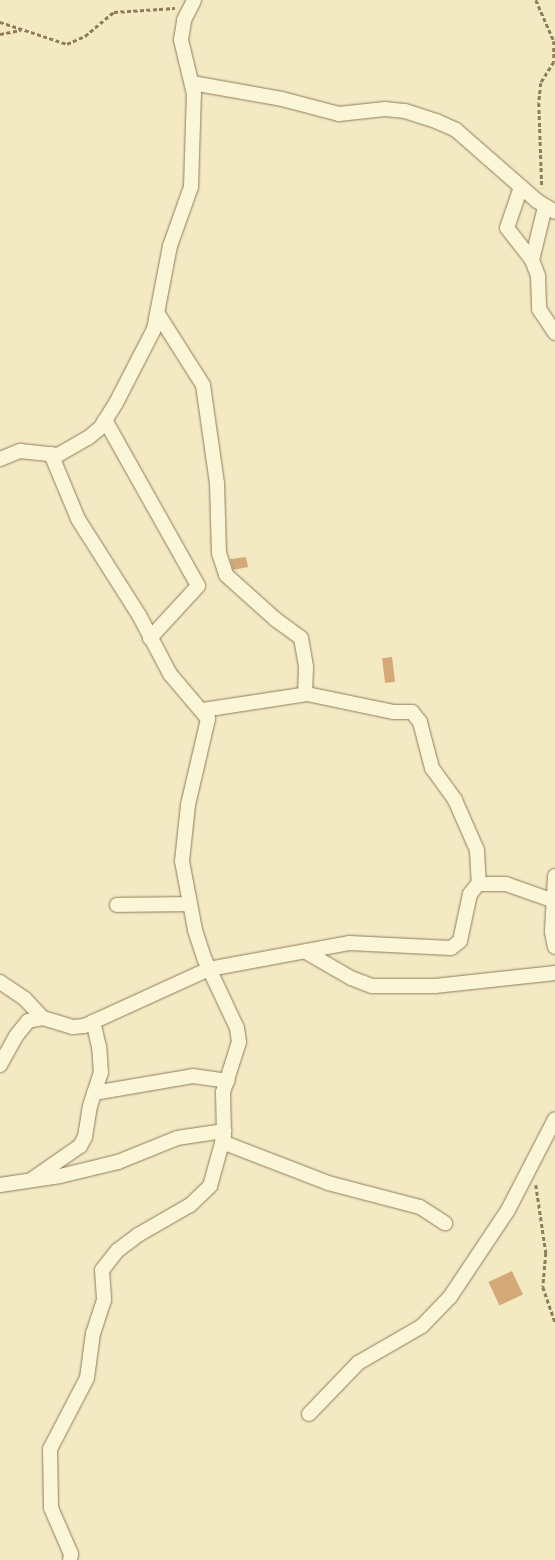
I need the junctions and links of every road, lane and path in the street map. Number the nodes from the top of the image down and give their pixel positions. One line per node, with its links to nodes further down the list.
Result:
1 (536, 0): 8 (path)
2 (191, 4): 4 (path); 6 (street)
3 (0, 22): 4 (path)
4 (21, 29): 5 (path)
5 (0, 34)
6 (192, 83): 7 (street); 10 (street)
7 (521, 187): 8 (street); 9 (street)
8 (550, 209): 9 (street)
9 (532, 260): 11 (street)
10 (158, 314): 12 (street); 16 (street)
11 (555, 333)
12 (105, 420): 13 (street); 15 (street)
13 (51, 454): 14 (street); 15 (street)
14 (0, 458)
15 (150, 638): 17 (street)
16 (305, 694): 17 (street); 19 (street)
17 (203, 710): 21 (street)
18 (555, 876): 20 (street)
19 (480, 884): 20 (street); 24 (street)
20 (554, 901): 23 (street)
21 (188, 904): 22 (street); 25 (street)
22 (117, 905)
23 (555, 947)
24 (306, 952): 25 (street); 26 (street)
25 (209, 969): 29 (street); 31 (street)
26 (555, 973)
27 (0, 982): 28 (street)
28 (43, 1018): 29 (street); 30 (street)
29 (93, 1022): 32 (street)
30 (0, 1065)
31 (228, 1081): 32 (street); 34 (street)
32 (94, 1094): 36 (street)
33 (555, 1119): 35 (street)
34 (223, 1136): 36 (street); 38 (street); 41 (street)
35 (535, 1156): 39 (path); 40 (street)
36 (28, 1182): 37 (street)
37 (0, 1185)
38 (445, 1223)
39 (555, 1322)
40 (309, 1414)
41 (70, 1560)

